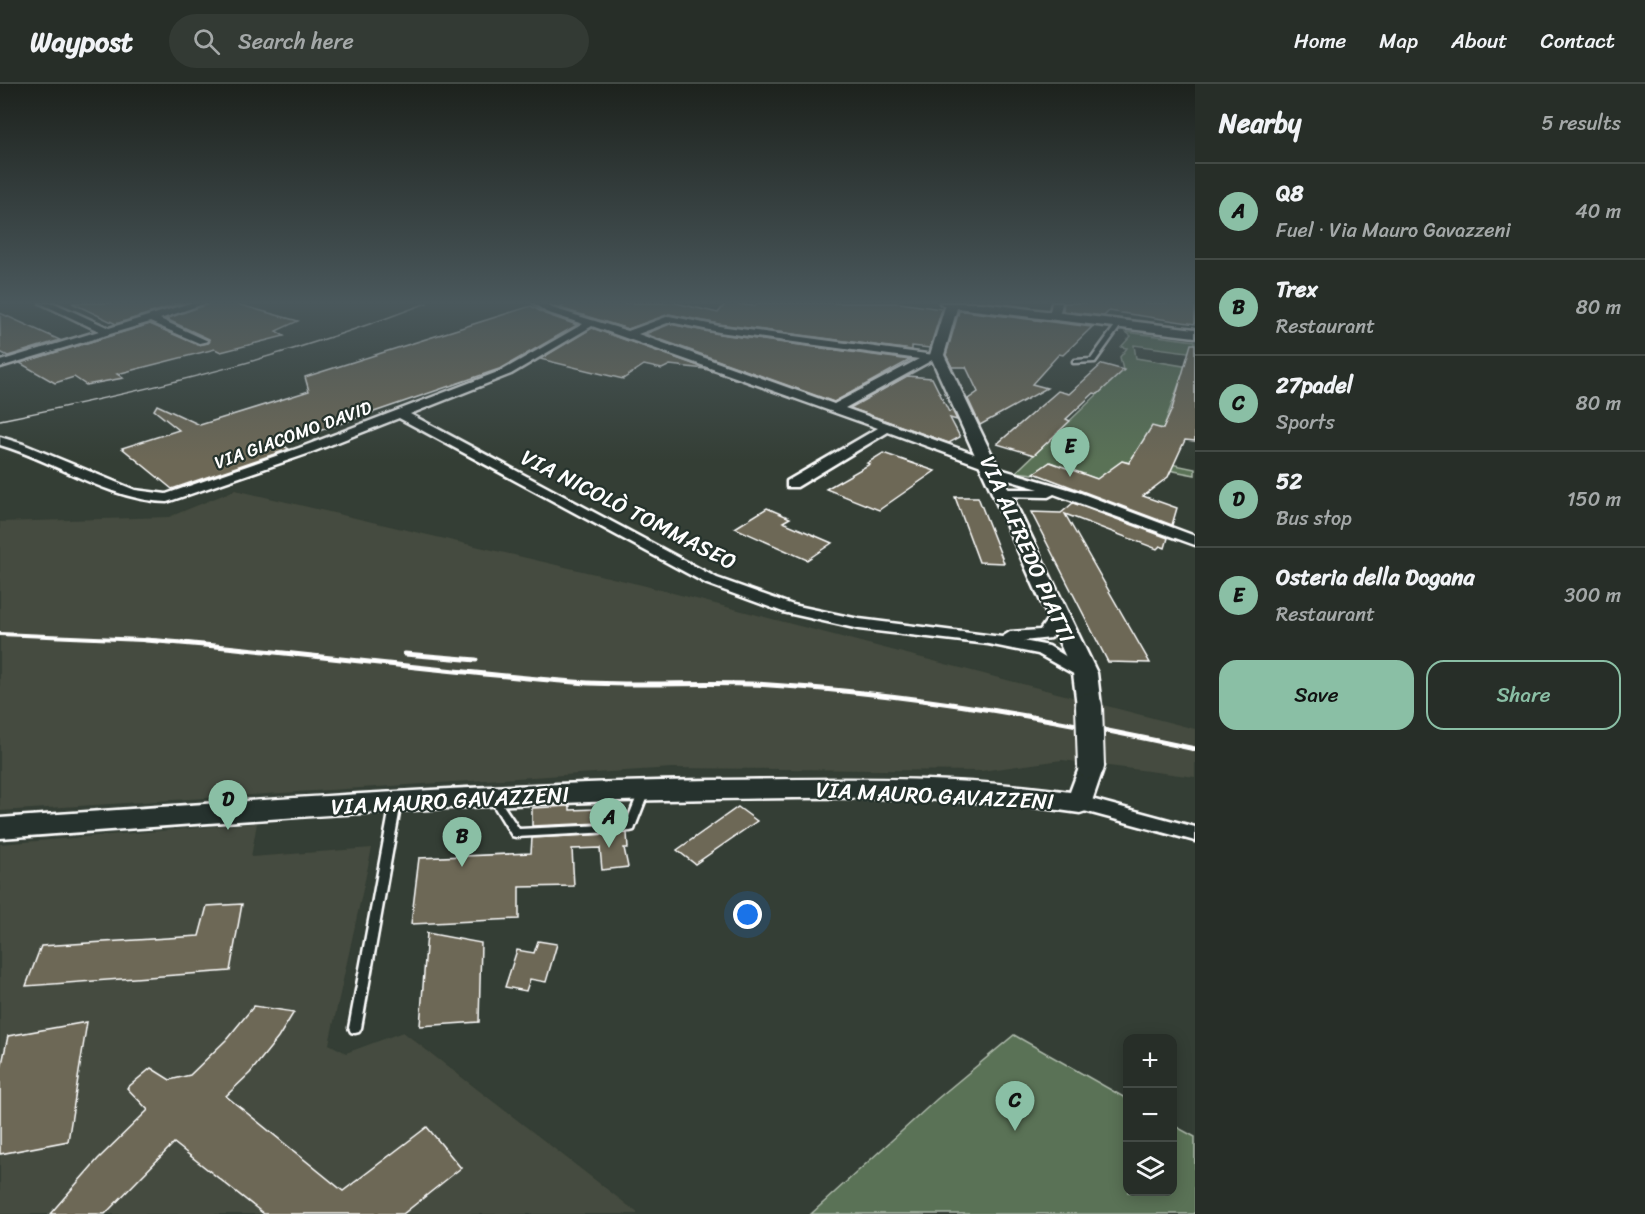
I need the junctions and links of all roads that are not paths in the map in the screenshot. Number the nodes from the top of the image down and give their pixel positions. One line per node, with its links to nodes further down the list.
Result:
1 (29, 356): 7 (street)
2 (536, 356): 9 (street, VIA GIACOMO DAVID)
3 (691, 356): 8 (street)
4 (933, 356): 8 (street); 12 (street, VIA ALFREDO PIATTI)
5 (1097, 356): 6 (lane)
6 (1075, 363)
7 (0, 364)
8 (836, 408): 10 (street)
9 (401, 414): 11 (street, VIA GIACOMO DAVID); 18 (street, VIA NICOLÒ TOMMASEO)
10 (888, 427): 12 (street); 13 (street)
11 (0, 441)
12 (991, 467): 14 (street, VIA ALFREDO PIATTI); 15 (street)
13 (792, 484)
14 (1002, 493): 15 (street); 17 (street, VIA ALFREDO PIATTI)
15 (1070, 494): 16 (street)
16 (1194, 539)
17 (1057, 617): 18 (street, VIA NICOLÒ TOMMASEO); 19 (street, VIA ALFREDO PIATTI)
18 (988, 639): 19 (street, VIA NICOLÒ TOMMASEO)
19 (1085, 673): 23 (street, VIA ALFREDO PIATTI, bridge)
20 (644, 791): 21 (street, VIA MAURO GAVAZZENI); 21 (lane); 23 (street, VIA MAURO GAVAZZENI)
21 (493, 798): 22 (street, VIA MAURO GAVAZZENI)
22 (396, 802): 24 (street, VIA MAURO GAVAZZENI); 26 (lane)
23 (1080, 803): 25 (street)
24 (0, 828)
25 (1195, 834)
26 (355, 1028)

